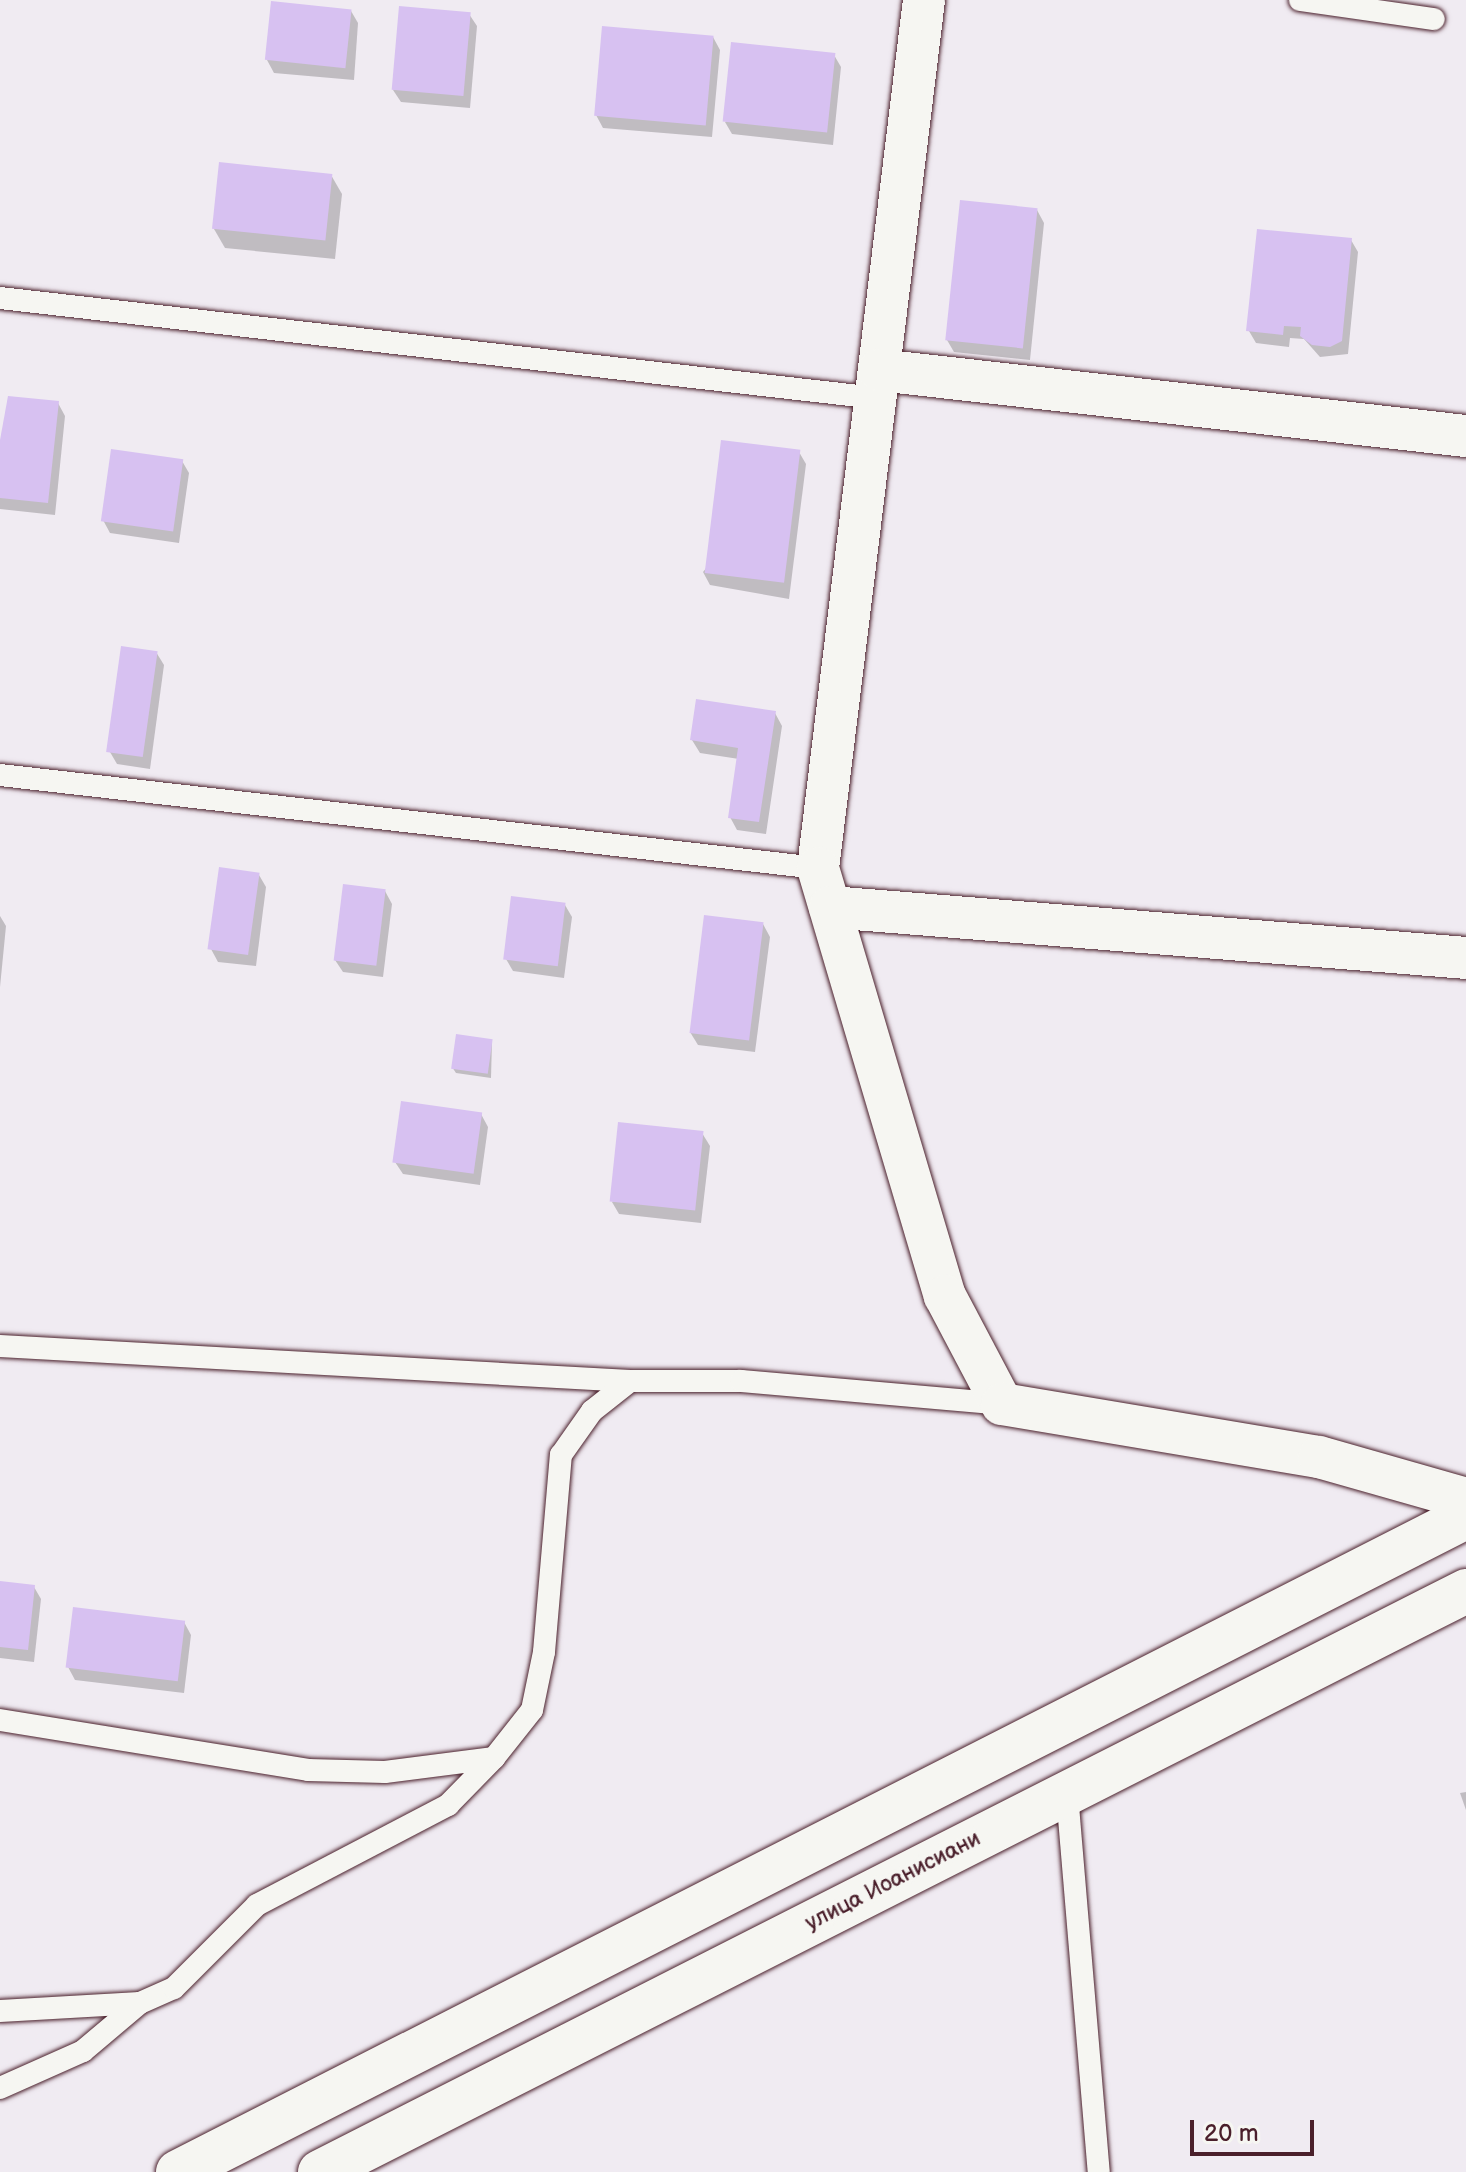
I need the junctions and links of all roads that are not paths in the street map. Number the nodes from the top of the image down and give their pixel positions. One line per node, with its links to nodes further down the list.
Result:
1 (924, 0): 5 (street)
2 (1300, 0): 3 (lane)
3 (1434, 19)
4 (0, 298): 5 (lane)
5 (878, 384): 6 (street); 8 (street)
6 (1466, 436)
7 (0, 775): 8 (lane)
8 (824, 887): 9 (street); 12 (street)
9 (1466, 958)
10 (0, 1346): 11 (lane)
11 (630, 1381): 12 (lane); 17 (lane)
12 (1002, 1404): 13 (street)
13 (1466, 1499)
14 (1466, 1517): 22 (main road)
15 (1466, 1591): 18 (main road, улица Иоанисиани)
16 (0, 1720): 17 (lane)
17 (494, 1758): 19 (lane)
18 (1067, 1794): 23 (main road, улица Иоанисиани); 24 (lane)
19 (140, 2003): 20 (lane); 21 (lane)
20 (0, 2011)
21 (0, 2088)
22 (178, 2172)
23 (320, 2172)
24 (1099, 2172)

